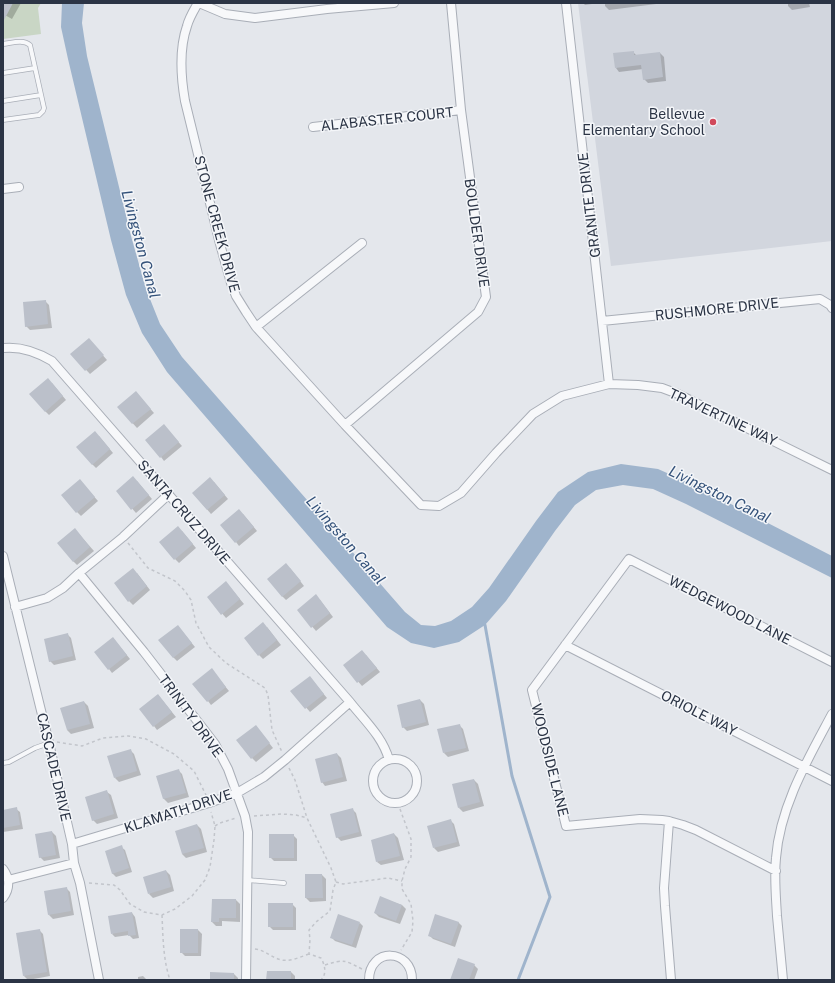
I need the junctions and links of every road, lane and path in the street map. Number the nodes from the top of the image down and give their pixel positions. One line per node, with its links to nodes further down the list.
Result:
1 (199, 3): 5 (street); 19 (street, STONE CREEK DRIVE)
2 (394, 3): 5 (street)
3 (452, 3): 11 (street, BOULDER DRIVE)
4 (566, 3): 18 (street, GRANITE DRIVE)
5 (327, 6)
6 (3, 44): 7 (lane)
7 (35, 68): 8 (lane); 9 (lane)
8 (3, 73)
9 (41, 95): 10 (lane); 12 (lane)
10 (3, 100)
11 (461, 110): 13 (street, ALABASTER COURT); 22 (street, BOULDER DRIVE)
12 (3, 120)
13 (313, 127)
14 (19, 187): 15 (street)
15 (3, 189)
16 (362, 243): 19 (street)
17 (831, 306): 18 (street, RUSHMORE DRIVE)
18 (602, 321): 21 (street, GRANITE DRIVE)
19 (256, 327): 22 (street, STONE CREEK DRIVE)
20 (3, 348): 24 (street, SANTA CRUZ DRIVE)
21 (609, 384): 23 (street, TRAVERTINE WAY); 25 (street, TRAVERTINE WAY)
22 (346, 425): 25 (street, STONE CREEK DRIVE)
23 (832, 470)
24 (169, 494): 26 (street); 32 (street, SANTA CRUZ DRIVE)
25 (439, 506)
26 (122, 537): 28 (street); 35 (path)
27 (3, 556): 29 (street, CASCADE DRIVE)
28 (79, 573): 29 (street); 40 (street, TRINITY DRIVE)
29 (15, 607): 34 (street, CASCADE DRIVE)
30 (565, 645): 31 (street, WEDGEWOOD LANE); 38 (street, ORIOLE WAY); 45 (street, WOODSIDE LANE)
31 (832, 662)
32 (350, 702): 35 (street, KLAMATH DRIVE); 36 (street, SANTA CRUZ DRIVE)
33 (832, 714): 38 (street)
34 (49, 743): 37 (lane); 41 (path); 47 (street, CASCADE DRIVE)
35 (285, 760): 40 (street, KLAMATH DRIVE); 44 (path)
36 (389, 760): 42 (street); 42 (street)
37 (3, 763)
38 (804, 767): 39 (street, ORIOLE WAY); 50 (street)
39 (832, 781)
40 (237, 793): 41 (street, KLAMATH DRIVE); 43 (street, TRINITY DRIVE)
41 (209, 803): 46 (path); 47 (street, KLAMATH DRIVE)
42 (400, 803): 53 (path)
43 (245, 816): 44 (path); 46 (path); 52 (street, TRINITY DRIVE)
44 (307, 818): 54 (path)
45 (670, 821): 50 (street, WOODSIDE LANE); 69 (street)
46 (215, 826): 58 (path)
47 (72, 844): 48 (street, CASCADE DRIVE)
48 (74, 863): 51 (street); 55 (street, CASCADE DRIVE)
49 (3, 869): 51 (street)
50 (776, 871): 70 (street)
51 (8, 880): 57 (street)
52 (248, 880): 56 (lane); 59 (street, TRINITY DRIVE)
53 (402, 881): 54 (path); 61 (path)
54 (336, 882): 60 (path)
55 (80, 883): 58 (path); 64 (street, CASCADE DRIVE)
56 (284, 883)
57 (3, 898)
58 (162, 915): 65 (path)
59 (246, 948): 60 (path); 66 (street, TRINITY DRIVE)
60 (310, 954): 62 (path)
61 (398, 957): 63 (street); 68 (street)
62 (325, 965): 63 (path); 67 (path)
63 (369, 977)
64 (99, 980)
65 (170, 980)
66 (246, 980)
67 (321, 980)
68 (412, 980)
69 (671, 980)
70 (783, 980)

